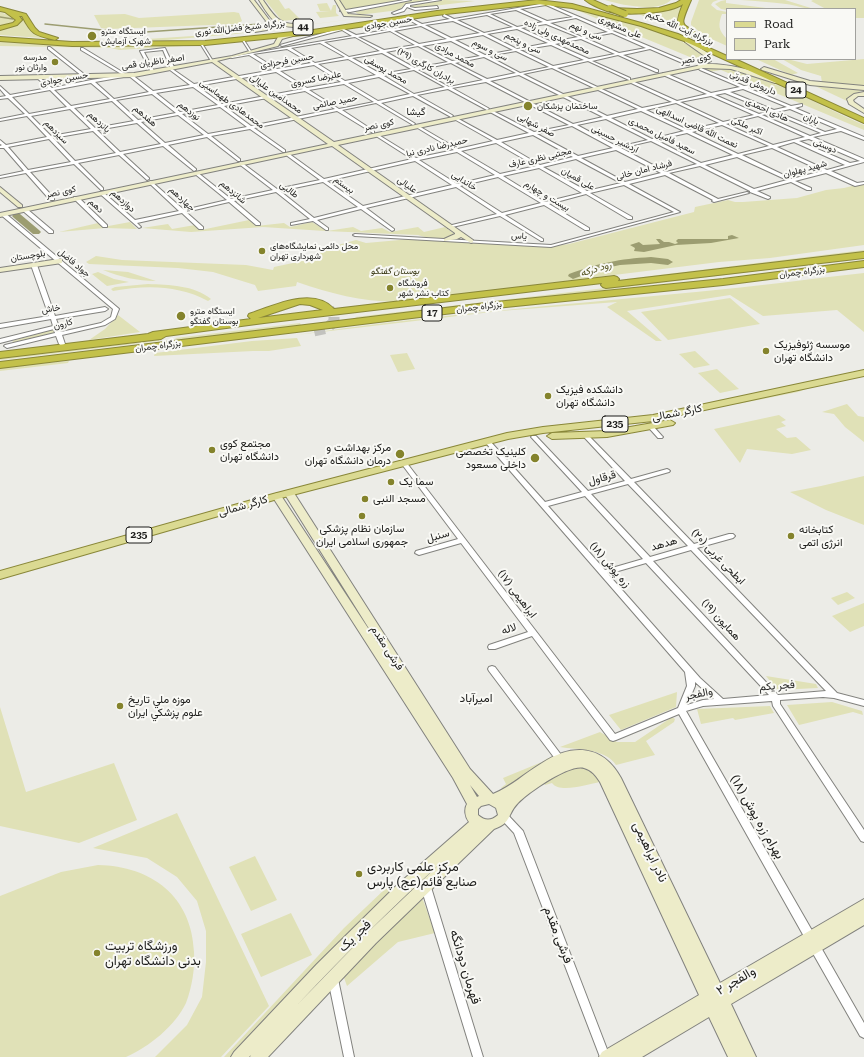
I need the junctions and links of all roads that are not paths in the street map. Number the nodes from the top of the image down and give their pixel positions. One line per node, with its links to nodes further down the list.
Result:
1 (252, 0): 30 (street)
2 (260, 0): 31 (street)
3 (337, 0): 24 (street); 33 (street)
4 (409, 0): 24 (street)
5 (439, 0): 16 (street)
6 (500, 0): 18 (highway)
7 (529, 0): 38 (highway, بزرگراه شیخ فضل‌الله نوری / 44)
8 (589, 0): 60 (highway, بزرگراه آیت الله حکیم / 24, bridge)
9 (598, 0): 75 (highway, بزرگراه آیت الله حکیم)
10 (603, 0): 11 (highway)
11 (673, 0)
12 (686, 0): 15 (highway); 76 (highway)
13 (480, 1): 18 (highway)
14 (560, 2): 15 (highway); 25 (highway); 47 (highway)
15 (570, 2): 25 (highway)
16 (423, 3): 20 (street); 26 (street)
17 (510, 3): 21 (street, سی و نهم); 61 (highway, بزرگراه شیخ فضل‌الله نوری / 44)
18 (460, 4): 20 (highway)
19 (546, 4): 21 (street, حسین جوادی); 32 (street, علی مشهوری)
20 (437, 7): 26 (highway)
21 (516, 9): 27 (street, حسین جوادی); 36 (street, سی و نهم)
22 (0, 10): 42 (highway); 61 (highway)
23 (478, 10): 27 (street, محمدمهدی ولی زاده)
24 (342, 11): 28 (street)
25 (592, 11): 60 (highway)
26 (394, 13): 28 (highway)
27 (487, 14): 35 (street, حسین جوادی); 43 (street, محمدمهدی ولی زاده)
28 (377, 15): 33 (highway)
29 (444, 15): 35 (street, سی و پنجم)
30 (264, 16): 31 (street); 44 (street)
31 (272, 16): 40 (street)
32 (577, 17): 36 (street, حسین فرحزادی); 46 (street, علی مشهوری)
33 (342, 20)
34 (412, 20): 41 (street, سی و سوم)
35 (455, 20): 41 (street, حسین جوادی); 49 (street, سی و پنجم)
36 (546, 22): 43 (street, حسین فرحزادی); 55 (street, سی و نهم)
37 (313, 24): 40 (highway)
38 (348, 24): 47 (highway); 65 (highway, بزرگراه شیخ فضل‌الله نوری / 44)
39 (378, 24): 45 (street, محمد مرادی)
40 (305, 25): 44 (highway)
41 (423, 25): 45 (street, حسین جوادی); 58 (street, سی و سوم)
42 (0, 28)
43 (516, 28): 49 (street, حسین فرحزادی); 64 (street, محمدمهدی ولی زاده)
44 (255, 31): 48 (highway)
45 (391, 31): 53 (street, حسین جوادی); 66 (street, محمد مرادی)
46 (612, 32): 55 (street, علیرضا کسروی); 70 (street, علی مشهوری)
47 (301, 33): 54 (highway); 57 (street, اصغر ناظریان قمی)
48 (216, 34)
49 (484, 34): 58 (street, حسین فرحزادی); 72 (street, سی و پنجم)
50 (0, 36): 61 (highway, بزرگراه شیخ فضل‌الله نوری / 44)
51 (196, 36): 61 (highway)
52 (313, 37): 53 (street, برادران کارگری (۲۹)); 63 (street, محمد یوسفی); 69 (street, بیست و چهارم)
53 (356, 37): 63 (street, حسین جوادی); 74 (street, برادران کارگری (۲۹))
54 (251, 38): 59 (street); 65 (highway)
55 (581, 38): 64 (street, علیرضا کسروی); 77 (street, سی و نهم)
56 (0, 39): 65 (highway, بزرگراه شیخ فضل‌الله نوری / 44)
57 (279, 39): 59 (street); 73 (street, اصغر ناظریان قمی)
58 (452, 39): 66 (street, حسین فرحزادی); 78 (street, سی و سوم)
59 (272, 40): 73 (street, اصغر ناظریان قمی)
60 (686, 40): 80 (highway, بزرگراه آیت الله حکیم / 24); 90 (street, کوی نصر)
61 (94, 41)
62 (243, 41): 73 (street, خاندایی)
63 (323, 42): 69 (street, حسین جوادی); 79 (street, محمد یوسفی)
64 (550, 43): 72 (street, علیرضا کسروی); 82 (street, محمدمهدی ولی زاده)
65 (146, 44)
66 (419, 45): 74 (street, حسین فرحزادی); 85 (street, محمد مرادی)
67 (202, 46): 81 (street)
68 (49, 48): 102 (street, هفدهم)
69 (289, 48): 73 (street, حسین جوادی); 86 (street, بیست و چهارم)
70 (650, 48): 77 (street, حمید صائمی); 87 (street, علی مشهوری)
71 (82, 49): 97 (street)
72 (517, 50): 78 (street, علیرضا کسروی); 89 (street, سی و پنجم)
73 (250, 52): 81 (street, اصغر ناظریان قمی); 81 (street, اصغر ناظریان قمی); 95 (street, خاندایی)
74 (384, 52): 79 (street, حسین فرحزادی); 92 (street, برادران کارگری (۲۹))
75 (726, 52)
76 (726, 52)
77 (619, 54): 82 (street, حمید صائمی); 96 (street, سی و نهم)
78 (484, 56): 85 (street, علیرضا کسروی); 98 (street, سی و سوم)
79 (349, 58): 86 (street, حسین فرحزادی); 103 (street, محمد یوسفی)
80 (726, 58)
81 (213, 60): 91 (street, اصغر ناظریان قمی); 105 (street, محمدامین علیالی)
82 (588, 60): 89 (street, حمید صائمی); 106 (street, محمدمهدی ولی زاده)
83 (730, 60): 110 (highway, بزرگراه آیت الله حکیم / 24)
84 (743, 60): 93 (highway, 24)
85 (451, 62): 92 (street, علیرضا کسروی); 107 (street, محمد مرادی)
86 (314, 64): 95 (street, حسین فرحزادی); 109 (street, بیست و چهارم)
87 (688, 64)
88 (710, 65): 90 (street); 99 (street, کوی نصر); 110 (street, کوی نصر)
89 (554, 67): 98 (street, حمید صائمی); 116 (street, سی و پنجم)
90 (702, 67): 106 (street, کوی نصر); 114 (street, داریوش قدرتی)
91 (172, 68): 94 (street, اصغر ناظریان قمی); 94 (street); 112 (street, محمدهادی طهماسبی)
92 (415, 69): 103 (street, علیرضا کسروی); 115 (street, برادران کارگری (۲۹))
93 (764, 69): 117 (street); 141 (highway, 24)
94 (152, 71): 97 (street, اصغر ناظریان قمی); 100 (street, اصغر ناظریان قمی)
95 (276, 71): 105 (street, حسین فرحزادی); 119 (street, خاندایی)
96 (656, 71)
97 (123, 74): 100 (street); 102 (street, اصغر ناظریان قمی)
98 (520, 74): 107 (street, حمید صائمی); 125 (street, سی و سوم)
99 (664, 74): 106 (street, کوی نصر); 122 (street, هادی احمدی)
100 (130, 75): 102 (street, اصغر ناظریان قمی); 108 (street, حسین جوادی); 121 (street, نوزدهم)
101 (38, 76): 102 (street, اصغر ناظریان قمی); 104 (street, اصغر ناظریان قمی); 118 (street, پانزدهم)
102 (84, 76): 108 (street, هفدهم)
103 (380, 76): 109 (street, علیرضا کسروی); 124 (street, محمد یوسفی)
104 (0, 77)
105 (238, 78): 112 (street, حسین فرحزادی); 127 (street, محمدامین علیالی)
106 (630, 80): 116 (street, کوی نصر); 132 (street, اکبر ملکی)
107 (486, 81): 115 (street, حمید صائمی); 131 (street, محمد مرادی)
108 (92, 82): 118 (street, حسین جوادی); 129 (street, هفدهم)
109 (344, 82): 119 (street, علیرضا کسروی); 130 (street, بیست و چهارم)
110 (783, 84): 150 (highway, بزرگراه آیت الله حکیم / 24)
111 (754, 85): 114 (street, حمیدرضا نادری نیا)
112 (194, 86): 121 (street, حسین فرحزادی); 134 (street, محمدهادی طهماسبی)
113 (0, 87): 126 (street, سیزدهم)
114 (743, 87): 120 (street, حمیدرضا نادری نیا); 135 (street, داریوش قدرتی)
115 (450, 88): 124 (street, حمید صائمی); 138 (street, برادران کارگری (۲۹))
116 (595, 88): 125 (street, کوی نصر); 139 (street, نعمت الله قاضی اسدالهی)
117 (864, 88)
118 (51, 90): 126 (street, حسین جوادی); 136 (street, پانزدهم)
119 (306, 90): 127 (street, علیرضا کسروی); 137 (street, خاندایی)
120 (725, 91): 122 (street, حمیدرضا نادری نیا); 140 (street, یاران)
121 (153, 93): 129 (street, حسین فرحزادی); 142 (street, نوزدهم)
122 (711, 94): 132 (street, حمیدرضا نادری نیا); 144 (street, هادی احمدی)
123 (864, 94): 141 (street)
124 (414, 95): 130 (street, حمید صائمی); 145 (street, محمد یوسفی)
125 (561, 95): 131 (street, کوی نصر); 147 (street, سعید فامیل محمدی)
126 (10, 97): 128 (street, حسین جوادی); 143 (street, سیزدهم)
127 (265, 97): 134 (street, علیرضا کسروی); 146 (street, محمدامین علیالی)
128 (0, 98)
129 (112, 100): 136 (street, حسین فرحزادی); 149 (street, هفدهم)
130 (377, 102): 137 (street, حمید صائمی); 152 (street, بیست و چهارم)
131 (526, 102): 138 (street, کوی نصر); 153 (street, اردشیر حسینی)
132 (676, 102): 139 (street, حمیدرضا نادری نیا); 151 (street, اکبر ملکی)
133 (801, 105): 135 (street, مجتبی نظری عارف)
134 (221, 106): 142 (street, علیرضا کسروی); 154 (street, محمدهادی طهماسبی)
135 (791, 107): 140 (street, مجتبی نظری عارف); 155 (street, داریوش قدرتی)
136 (71, 108): 143 (street, حسین فرحزادی); 156 (street, پانزدهم)
137 (337, 110): 146 (street, حمید صائمی); 158 (street, خاندایی)
138 (489, 110): 145 (street, کوی نصر); 159 (street, صفر شهابی)
139 (642, 110): 147 (street, حمیدرضا نادری نیا); 157 (street, نعمت الله قاضی اسدالهی)
140 (773, 112): 144 (street, مجتبی نظری عارف); 160 (street, یاران)
141 (864, 112)
142 (179, 113): 149 (street, علیرضا کسروی); 161 (street, نوزدهم)
143 (28, 115): 148 (street, حسین فرحزادی); 163 (street, سیزدهم)
144 (758, 115): 151 (street, مجتبی نظری عارف); 162 (street, هادی احمدی)
145 (453, 117): 152 (street, کوی نصر); 168 (street, علی قمیان)
146 (295, 118): 154 (street, حمید صائمی); 169 (street, محمدامین علیالی)
147 (607, 118): 153 (street, حمیدرضا نادری نیا); 165 (street, سعید فامیل محمدی)
148 (0, 120)
149 (137, 121): 156 (street, علیرضا کسروی); 170 (street, هفدهم)
150 (864, 121)
151 (723, 123): 157 (street, مجتبی نظری عارف); 171 (street, اکبر ملکی)
152 (415, 125): 158 (street, کوی نصر); 174 (street, بیست و چهارم)
153 (572, 125): 159 (street, حمیدرضا نادری نیا); 173 (street, اردشیر حسینی)
154 (250, 127): 161 (street, حمید صائمی); 175 (street, محمدهادی طهماسبی)
155 (842, 129): 160 (street, فرشاد امان خانی); 164 (street, داریوش قدرتی)
156 (94, 130): 163 (street, علیرضا کسروی); 176 (street, پانزدهم)
157 (687, 132): 165 (street, مجتبی نظری عارف); 177 (street, نعمت الله قاضی اسدالهی)
158 (375, 134): 169 (street, کوی نصر); 179 (street, خاندایی)
159 (535, 134): 168 (street, حمیدرضا نادری نیا); 178 (street, صفر شهابی)
160 (824, 134): 162 (street, فرشاد امان خانی)
161 (207, 136): 170 (street, حمید صائمی); 182 (street, نوزدهم)
162 (810, 137): 167 (street, فرشاد امان خانی); 180 (street, هادی احمدی)
163 (50, 138): 172 (street, علیرضا کسروی); 181 (street, سیزدهم)
164 (864, 139)
165 (652, 140): 173 (street, مجتبی نظری عارف); 183 (street, سعید فامیل محمدی)
166 (0, 141): 172 (street)
167 (794, 141): 171 (street, فرشاد امان خانی); 184 (street, دوستی)
168 (497, 142): 174 (street, حمیدرضا نادری نیا); 185 (street, علی قمیان)
169 (330, 143): 175 (street, کوی نصر); 186 (street, علیالی)
170 (164, 144): 176 (street, حمید صائمی); 188 (street, هفدهم)
171 (773, 146): 177 (street, فرشاد امان خانی); 189 (street, اکبر ملکی)
172 (3, 147): 187 (street)
173 (616, 148): 178 (street, مجتبی نظری عارف); 190 (street, اردشیر حسینی)
174 (457, 151): 179 (street, حمیدرضا نادری نیا); 192 (street, بیست و چهارم)
175 (285, 152): 182 (street, کوی نصر); 193 (street, بیستم)
176 (119, 153): 181 (street, حمید صائمی); 194 (street, پانزدهم)
177 (737, 155): 183 (street, فرشاد امان خانی); 195 (street, نعمت الله قاضی اسدالهی)
178 (578, 157): 185 (street, مجتبی نظری عارف); 196 (street, صفر شهابی)
179 (416, 160): 186 (street, حمیدرضا نادری نیا); 198 (street, خاندایی)
180 (864, 161): 184 (street, شهید پهلوان)
181 (74, 162): 187 (street, حمید صائمی); 201 (street, سیزدهم)
182 (240, 162): 188 (street, کوی نصر); 202 (street, طالبی)
183 (701, 164): 190 (street, فرشاد امان خانی); 203 (street, سعید فامیل محمدی)
184 (850, 165): 189 (street, شهید پهلوان)
185 (539, 166): 192 (street, مجتبی نظری عارف); 204 (street, علی قمیان)
186 (369, 170): 193 (street, حمیدرضا نادری نیا); 205 (street, علیالی)
187 (27, 171): 191 (street, حمید صائمی); 208 (street)
188 (195, 171): 194 (street, کوی نصر); 209 (street, شانزدهم)
189 (828, 171): 195 (street, شهید پهلوان); 197 (street, اکبر ملکی)
190 (664, 173): 196 (street, فرشاد امان خانی); 210 (street, اردشیر حسینی)
191 (0, 176)
192 (498, 176): 198 (street, مجتبی نظری عارف); 211 (street, بیست و چهارم)
193 (324, 180): 202 (street, حمیدرضا نادری نیا); 213 (street, بیستم)
194 (149, 181): 201 (street, کوی نصر); 214 (street, چهاردهم)
195 (791, 181): 200 (street, نعمت الله قاضی اسدالهی); 203 (street, شهید پهلوان)
196 (625, 183): 204 (street, فرشاد امان خانی); 216 (street, صفر شهابی)
197 (864, 183)
198 (457, 186): 205 (street, مجتبی نظری عارف); 217 (street, خاندایی)
199 (0, 189): 212 (street)
200 (809, 189)
201 (101, 191): 206 (street, کوی نصر); 208 (street, کوی نصر); 220 (street, دوازدهم)
202 (276, 191): 209 (street, حمیدرضا نادری نیا); 219 (street, طالبی)
203 (750, 192): 207 (street, سعید فامیل محمدی); 210 (street, شهید پهلوان)
204 (586, 193): 211 (street, فرشاد امان خانی); 218 (street, علی قمیان)
205 (408, 197): 213 (street, مجتبی نظری عارف); 225 (street, علیالی)
206 (76, 198): 212 (street, کوی نصر); 223 (street, دهم)
207 (768, 198)
208 (52, 199): 212 (street, کوی نصر)
209 (230, 201): 214 (street, حمیدرضا نادری نیا); 221 (street, شانزدهم)
210 (715, 201)
211 (544, 203): 217 (street, فرشاد امان خانی); 228 (street, بیست و چهارم)
212 (23, 208): 215 (street, کوی نصر); 230 (street)
213 (362, 208): 219 (street, مجتبی نظری عارف); 229 (street, بیستم)
214 (183, 211): 220 (street, حمیدرضا نادری نیا); 226 (street, چهاردهم)
215 (1, 212): 238 (street, جواد فاضل)
216 (678, 212): 235 (street, یاس)
217 (501, 214): 225 (street, فرشاد امان خانی); 234 (street, خاندایی)
218 (630, 218)
219 (313, 219): 222 (street, مجتبی نظری عارف); 227 (street, طالبی)
220 (134, 222): 224 (street, دوازدهم)
221 (258, 224)
222 (293, 224)
223 (105, 226)
224 (139, 227)
225 (450, 227): 231 (street, علیالی)
226 (201, 228)
227 (326, 229)
228 (587, 229)
229 (392, 230)
230 (51, 232)
231 (458, 232): 233 (street); 235 (street, علیالی)
232 (355, 235): 233 (street, یاس)
233 (446, 240): 235 (street, یاس)
234 (541, 240)
235 (471, 241)
236 (864, 248): 252 (highway)
237 (864, 255): 253 (highway, بزرگراه چمران / 17)
238 (59, 261): 240 (street, بلوچستان); 245 (street, جواد فاضل)
239 (864, 264): 243 (highway, بزرگراه چمران / 17)
240 (34, 265): 241 (street, بلوچستان); 247 (street)
241 (0, 270)
242 (864, 270): 243 (highway)
243 (558, 299): 256 (highway, بزرگراه چمران / 17)
244 (105, 309): 247 (street, خاش)
245 (116, 309): 251 (street, کارون)
246 (329, 309): 252 (highway)
247 (53, 318): 248 (street, خاش); 249 (street)
248 (0, 326): 255 (street)
249 (56, 327): 251 (street); 255 (street, کارون)
250 (314, 331): 256 (highway)
251 (59, 335): 254 (street); 255 (street, کارون)
252 (151, 335): 253 (highway)
253 (119, 341): 255 (highway, بزرگراه چمران / 17)
254 (62, 344)
255 (4, 346)
256 (149, 346): 257 (highway, بزرگراه چمران / 17)
257 (0, 365)
258 (864, 373): 261 (main road, کارگر شمالی / 235)
259 (864, 380): 260 (main road, کارگر شمالی / 235)
260 (651, 427): 262 (main road, کارگر شمالی / 235); 264 (street)
261 (566, 432): 262 (main road, کارگر شمالی / 235); 263 (main road, کارگر شمالی / 235); 265 (main road, کارگر شمالی / 235)
262 (585, 435): 268 (street, ابطحی غربی (۲۰))
263 (534, 437): 265 (main road, کارگر شمالی / 235); 270 (street, همایون (۱۹))
264 (660, 437)
265 (488, 442): 266 (main road, کارگر شمالی / 235); 272 (street, زره پوش (۱۸))
266 (404, 463): 269 (main road, کارگر شمالی / 235); 274 (street, ابراهیمی (۱۷))
267 (667, 471): 268 (street, قرقاول)
268 (630, 481): 270 (street, قرقاول); 275 (street, ابطحی غربی (۲۰))
269 (289, 492): 271 (main road, کارگر شمالی / 235); 290 (street, فرشی مقدم)
270 (586, 493): 272 (street, قرقاول); 277 (street, همایون (۱۹))
271 (277, 496): 279 (main road, کارگر شمالی / 235); 291 (street, فرشی مقدم)
272 (543, 505): 278 (street, زره پوش (۱۸))
273 (731, 536): 275 (street, هدهد)
274 (463, 540): 276 (street, سنبل); 280 (street, ابراهیمی (۱۷))
275 (694, 547): 277 (street, هدهد); 284 (street, ابطحی غربی (۲۰))
276 (418, 553)
277 (649, 560): 278 (street, هدهد); 285 (street, همایون (۱۹))
278 (603, 574): 283 (street, زره پوش (۱۸))
279 (0, 575)
280 (533, 633): 281 (street, لاله); 288 (street, ابراهیمی (۱۷))
281 (492, 647)
282 (492, 669): 289 (street)
283 (688, 670): 286 (street, زره پوش (۱۸)); 288 (street)
284 (834, 695): 285 (street, فجر یکم); 287 (street, فجر یکم)
285 (776, 698): 286 (street, فجر یکم); 294 (street, همایون (۱۹))
286 (721, 701): 288 (street, والفجر)
287 (864, 703)
288 (681, 710): 298 (street, بهرام زره پوش (۱۸))
289 (559, 758): 290 (street, نادر ابراهیمی); 300 (street, نادر ابراهیمی)
290 (491, 799): 291 (street); 292 (street)
291 (474, 804): 293 (street)
292 (504, 815): 293 (street); 300 (street, نادر ابراهیمی); 306 (street, فرشی مقدم)
293 (484, 823): 295 (street, فجر یک)
294 (864, 838)
295 (422, 879): 299 (street, فجر یک); 305 (street, قهرمان دودانگه)
296 (864, 905): 298 (street, والفجر ۲)
297 (864, 918): 298 (street, والفجر ۲)
298 (812, 942): 300 (street, والفجر ۲); 301 (street, بهرام زره پوش (۱۸))
299 (327, 973): 302 (street, فجر یک); 303 (street, فجر یک); 304 (street)
300 (715, 1000): 306 (street, والفجر ۲); 307 (street, والفجر ۲); 308 (street, نادر ابراهیمی); 309 (street, نادر ابراهیمی)
301 (864, 1033)
302 (239, 1057)
303 (258, 1057)
304 (349, 1057)
305 (478, 1057)
306 (606, 1057)
307 (628, 1057)
308 (736, 1057)
309 (748, 1057)

